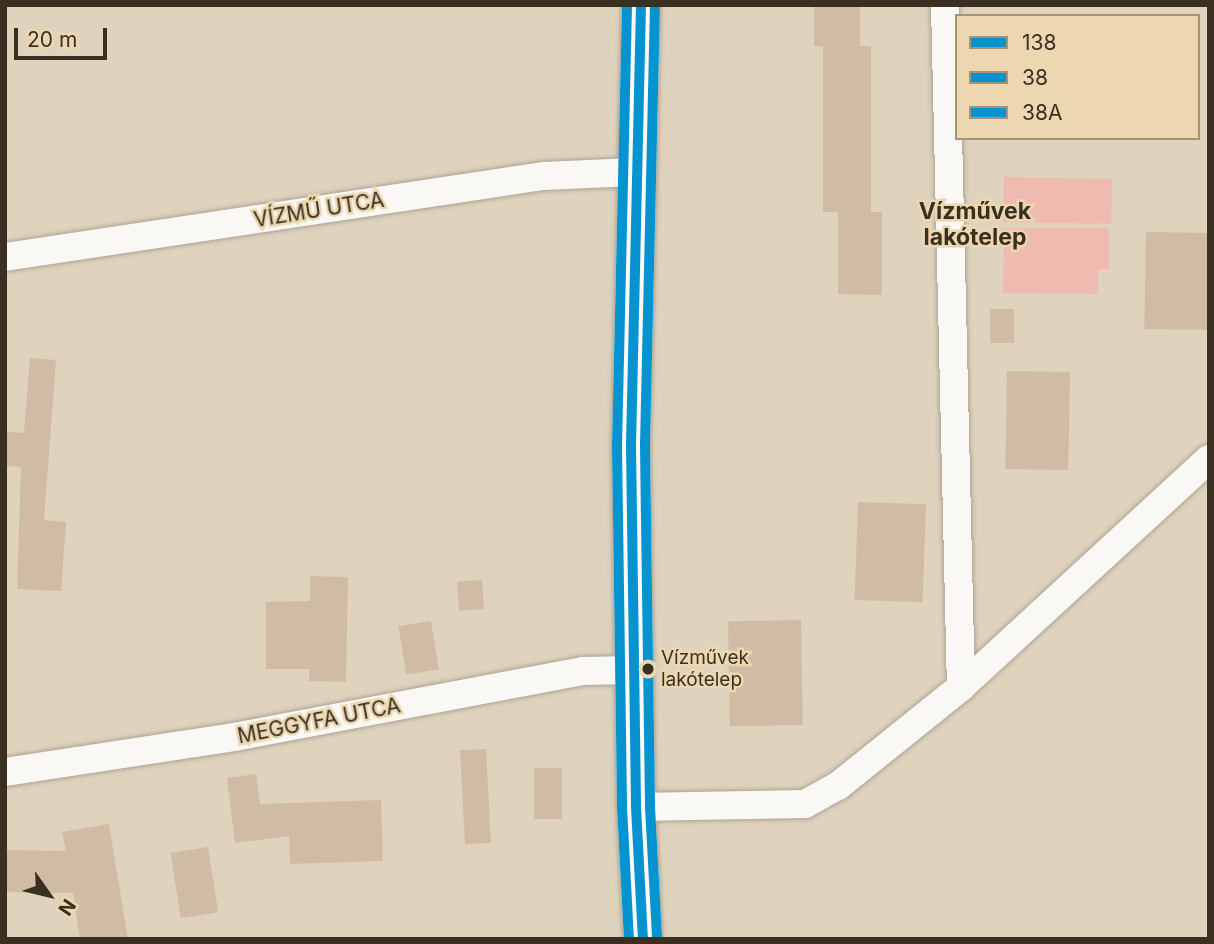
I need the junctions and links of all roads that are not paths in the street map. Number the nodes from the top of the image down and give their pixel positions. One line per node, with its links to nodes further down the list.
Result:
1 (641, 5): 3 (main road)
2 (944, 5): 7 (street)
3 (634, 172): 4 (street, VÍZMŰ UTCA); 6 (main road)
4 (5, 257)
5 (1209, 459): 7 (street)
6 (633, 670): 8 (street, MEGGYFA UTCA); 9 (main road)
7 (961, 687): 9 (street)
8 (5, 772)
9 (636, 807): 10 (main road)
10 (643, 939)

